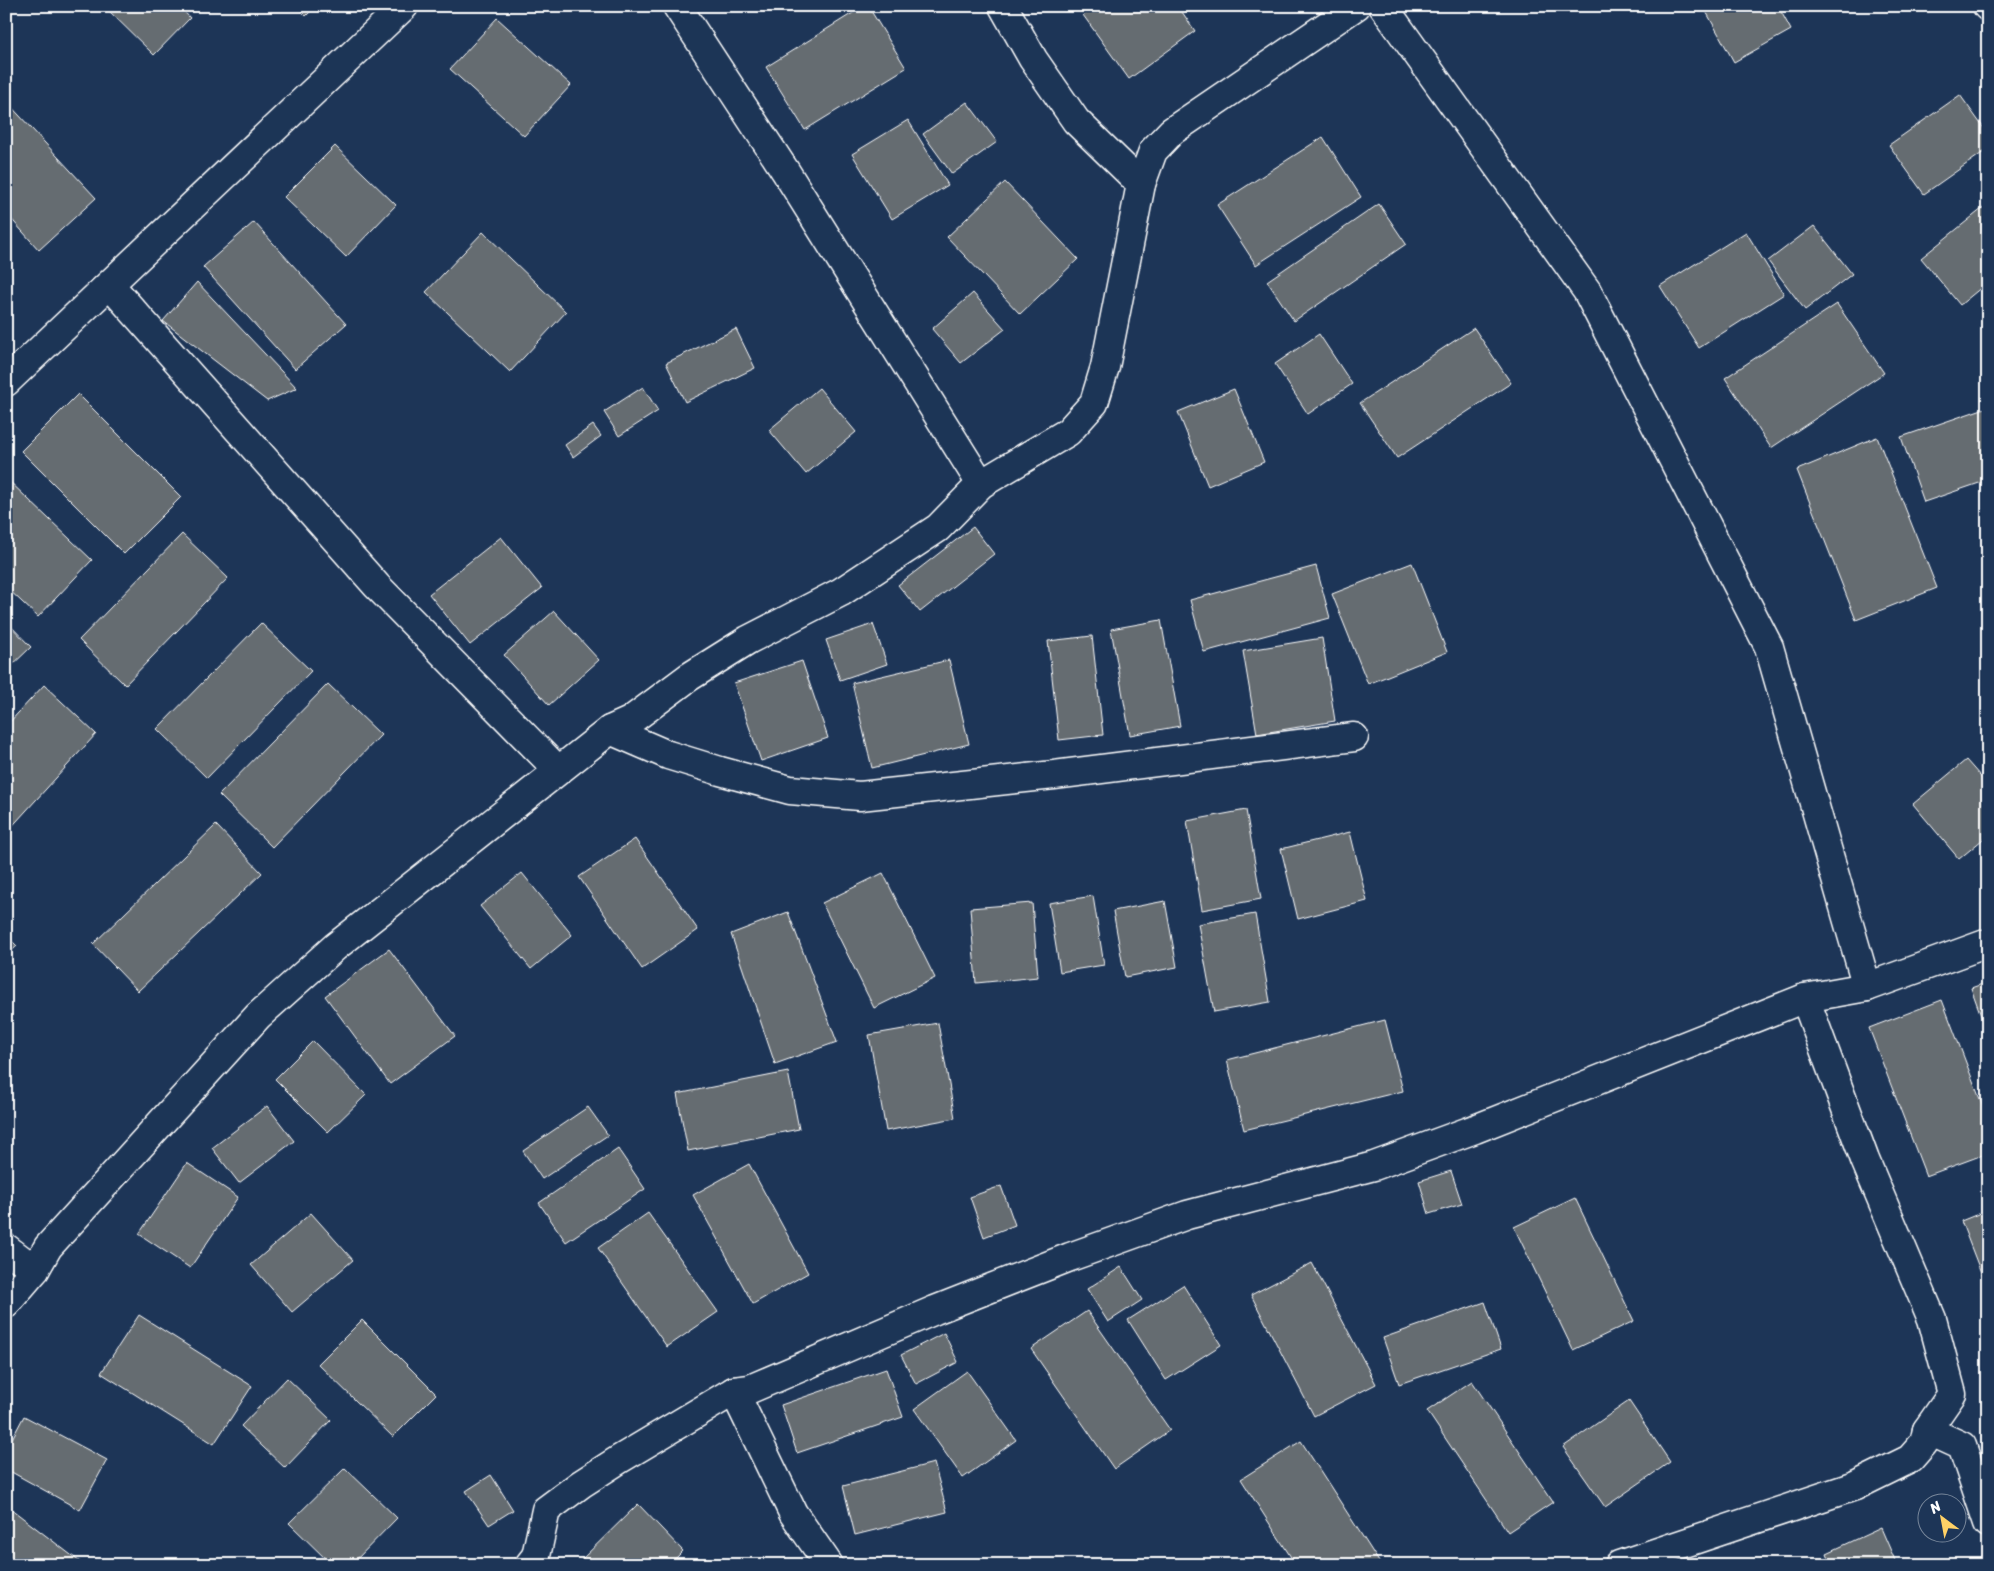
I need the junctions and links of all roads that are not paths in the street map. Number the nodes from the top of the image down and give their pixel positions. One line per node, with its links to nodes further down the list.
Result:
1 (404, 6): 7 (street)
2 (677, 6): 9 (street)
3 (1003, 6): 6 (street)
4 (1356, 6): 6 (street)
5 (1383, 6): 14 (street)
6 (1141, 184): 9 (street)
7 (110, 285): 8 (street); 12 (street)
8 (6, 382)
9 (981, 484): 10 (street)
10 (610, 730): 11 (street); 12 (street)
11 (1354, 737)
12 (558, 770): 17 (street)
13 (1988, 943): 14 (street)
14 (1867, 987): 15 (street)
15 (1805, 998): 19 (street); 20 (street)
16 (6, 1248): 17 (street)
17 (35, 1270): 18 (street)
18 (6, 1304)
19 (734, 1391): 22 (street); 23 (street)
20 (1927, 1430): 21 (street); 24 (street)
21 (1988, 1523)
22 (529, 1565)
23 (829, 1565)
24 (1619, 1565)

